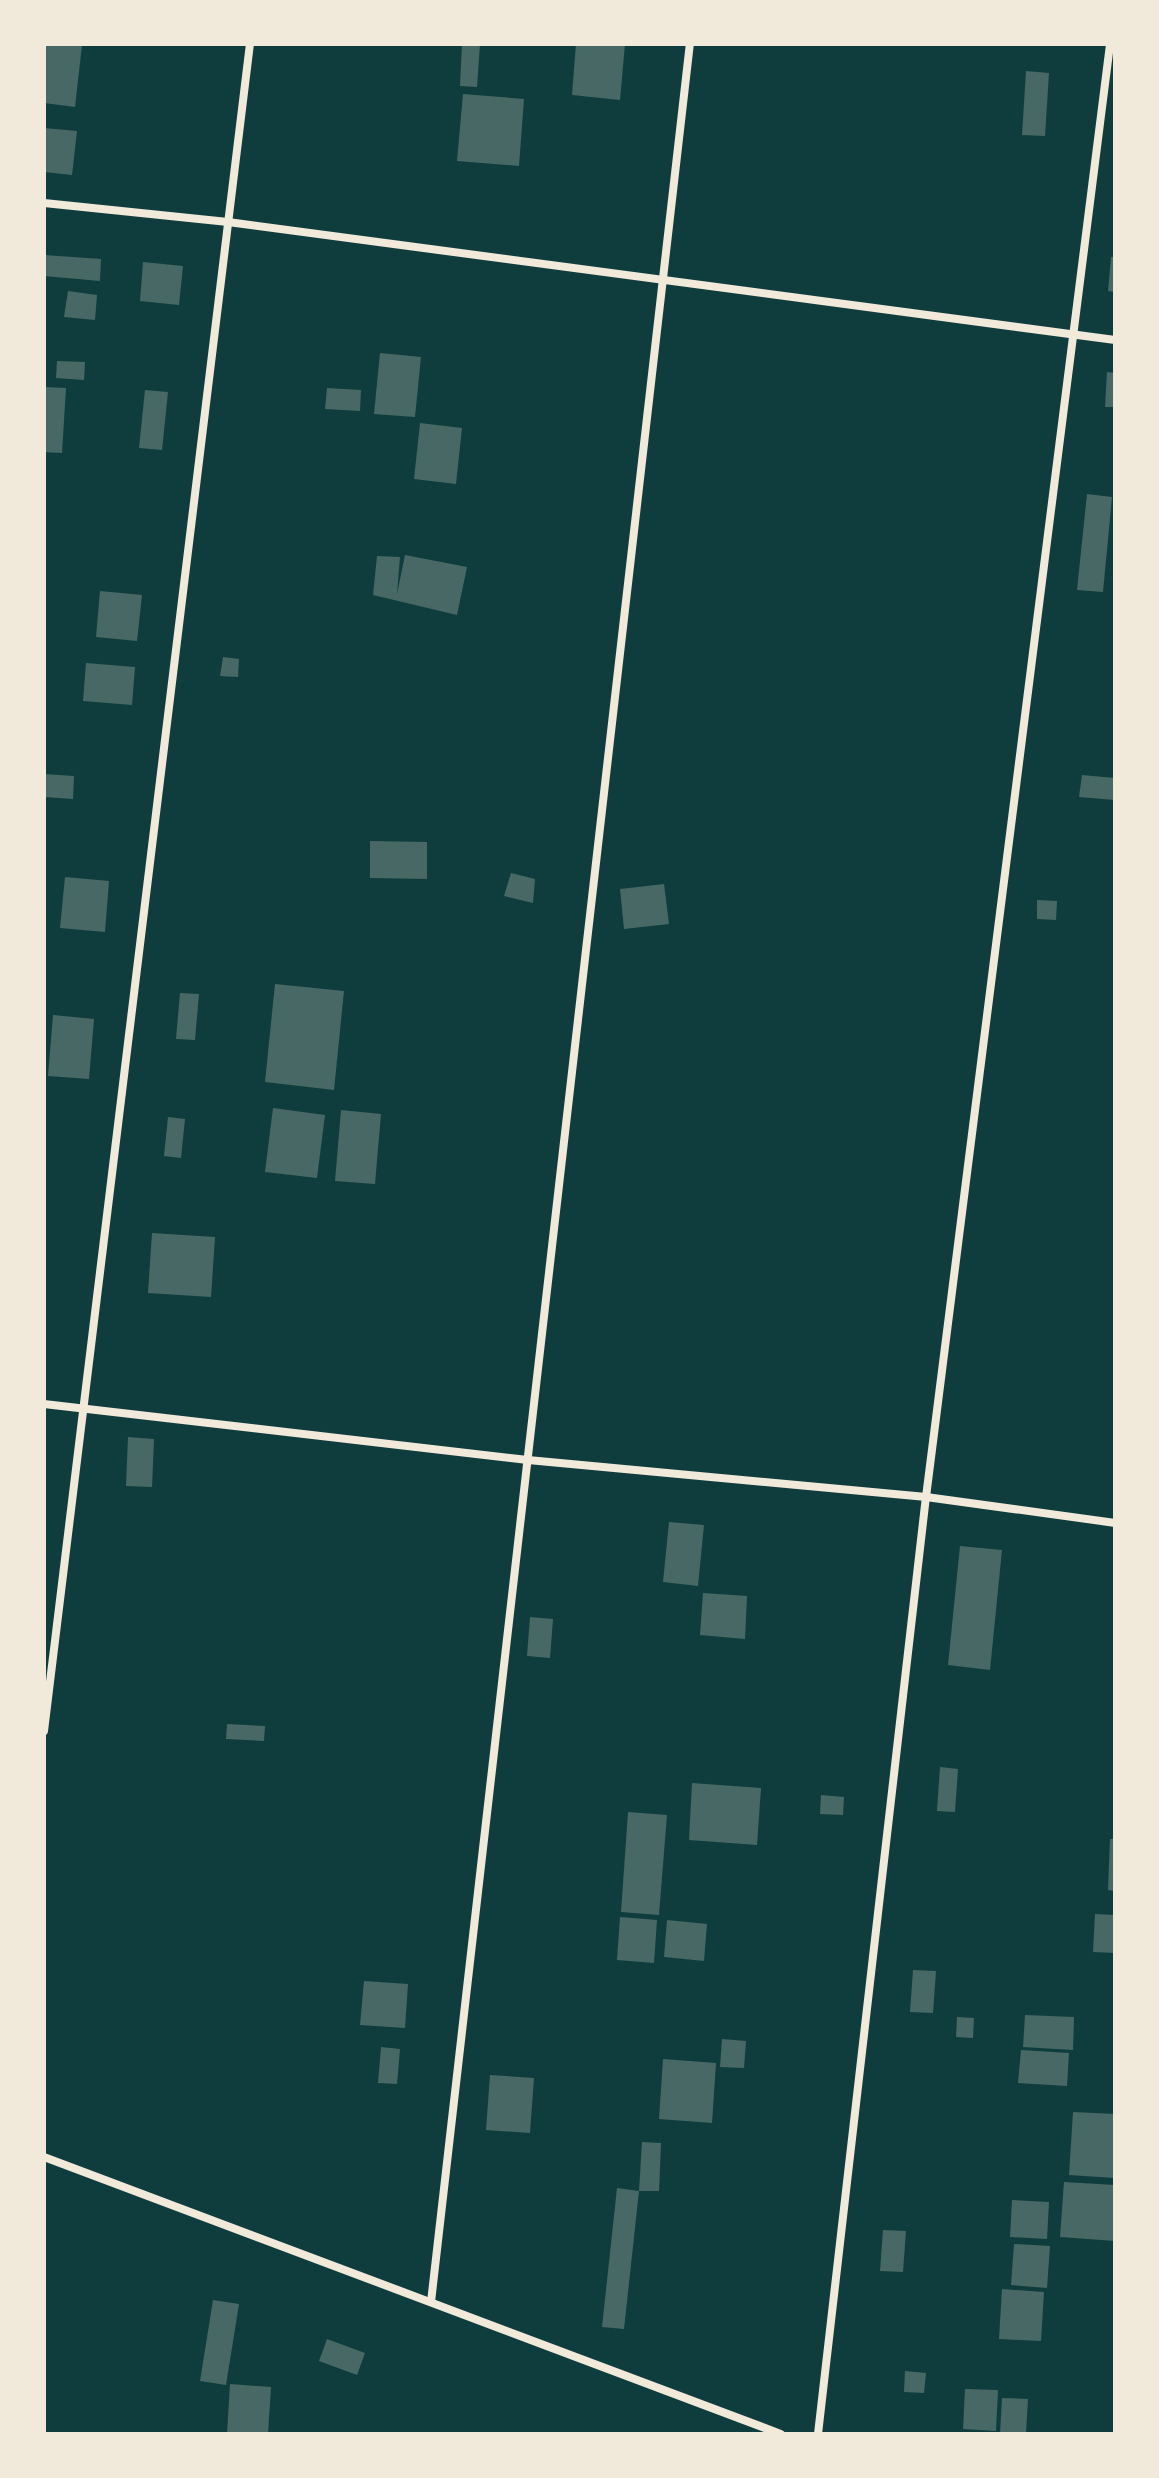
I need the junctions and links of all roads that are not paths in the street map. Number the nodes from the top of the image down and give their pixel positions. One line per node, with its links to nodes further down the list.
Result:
1 (250, 44): 5 (street)
2 (690, 44): 6 (street)
3 (1110, 44): 7 (street)
4 (44, 203): 5 (street)
5 (228, 222): 6 (street); 10 (street)
6 (663, 279): 7 (street); 11 (street)
7 (1071, 335): 8 (street); 12 (street)
8 (1115, 340)
9 (44, 1404): 10 (street)
10 (83, 1408): 11 (street); 14 (street)
11 (528, 1460): 12 (street); 16 (street)
12 (926, 1497): 13 (street); 18 (street)
13 (1115, 1523)
14 (44, 1731)
15 (44, 2157): 16 (street)
16 (431, 2302): 17 (street)
17 (781, 2434)
18 (818, 2434)

